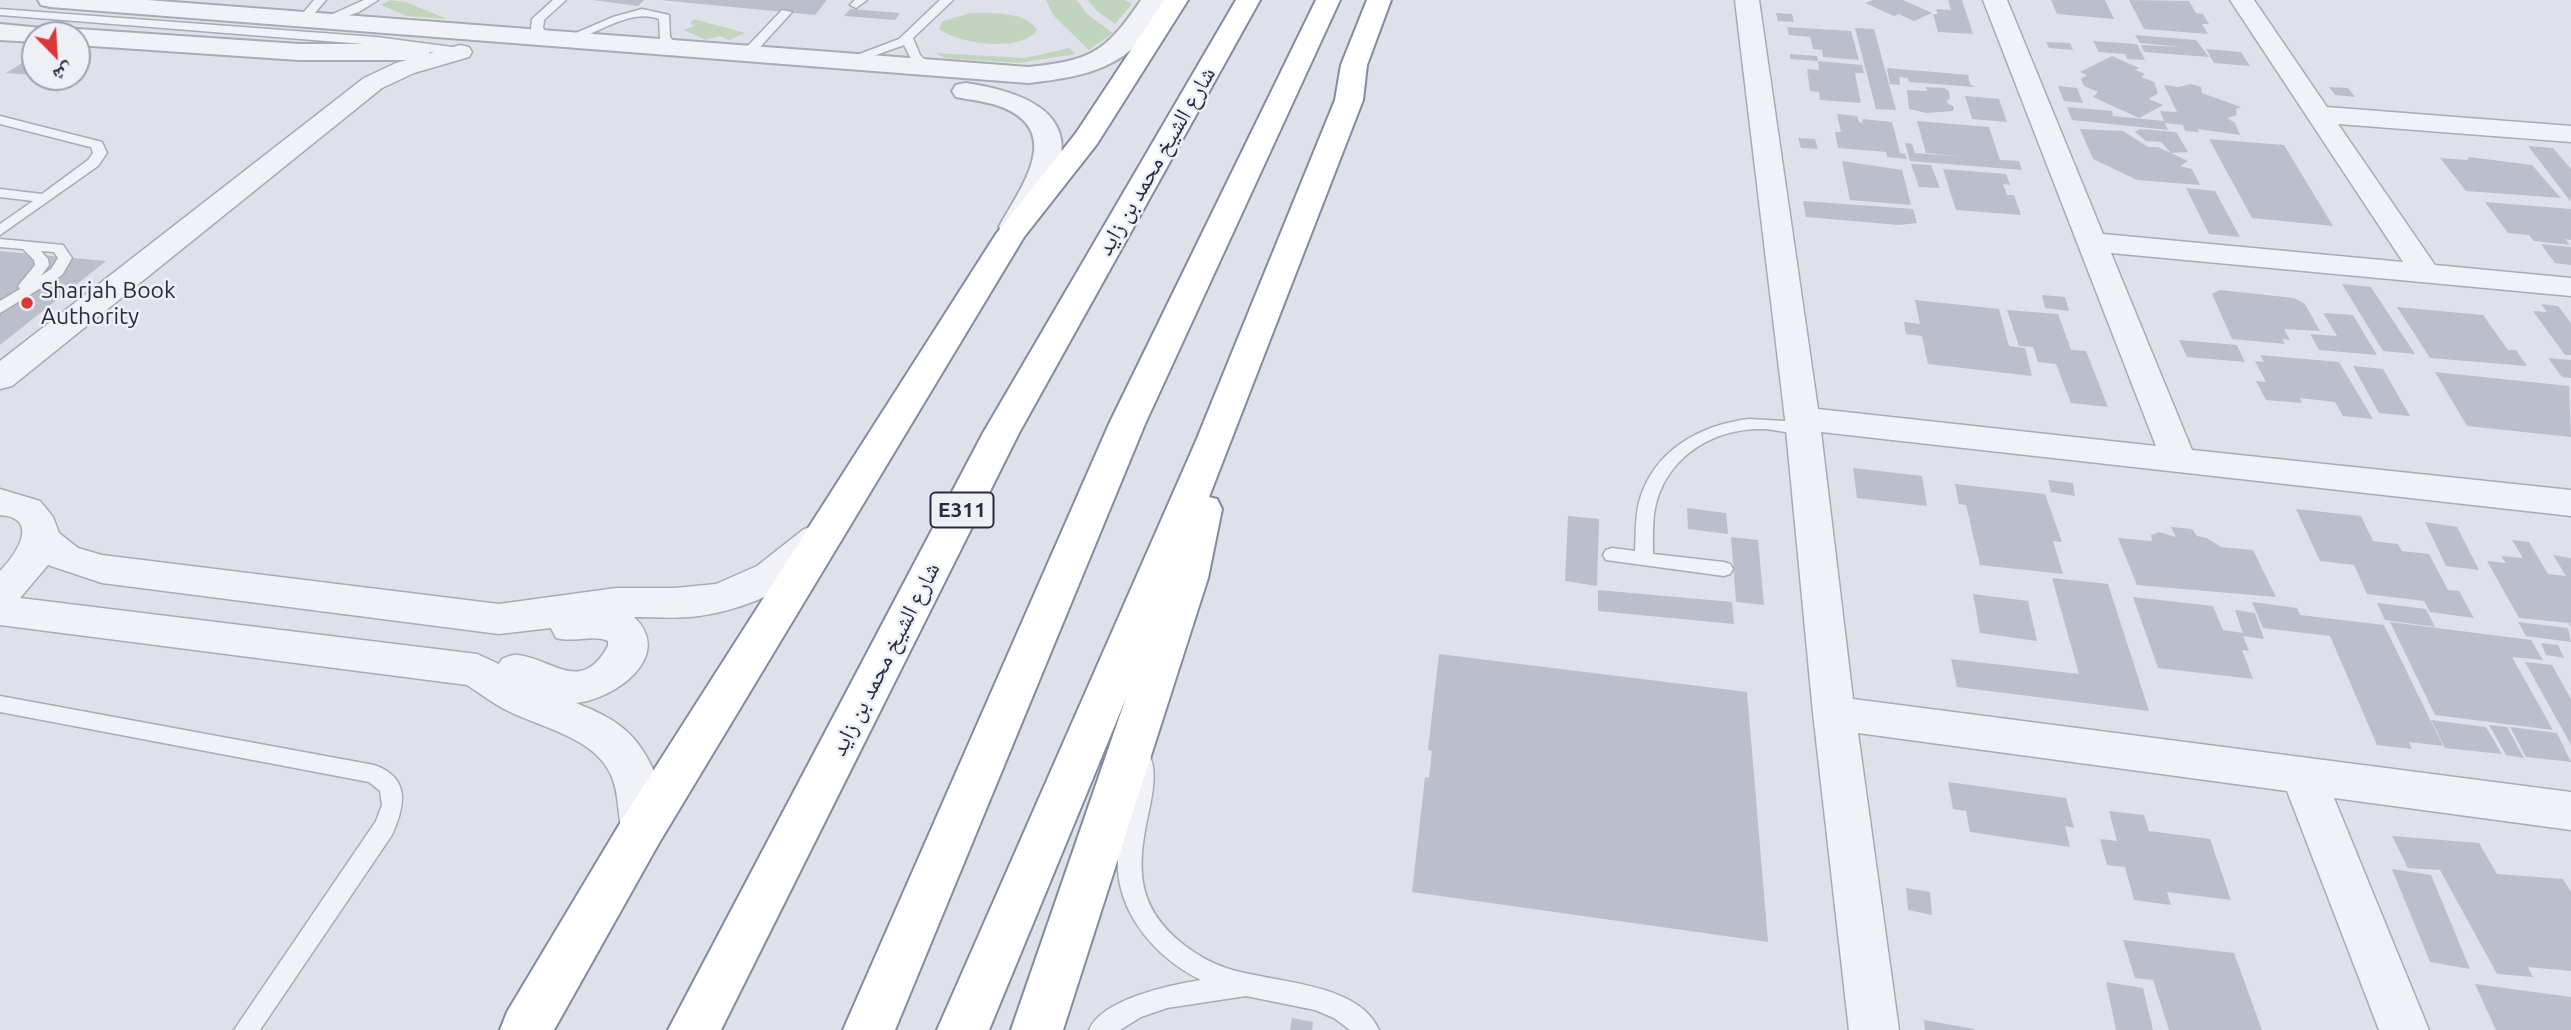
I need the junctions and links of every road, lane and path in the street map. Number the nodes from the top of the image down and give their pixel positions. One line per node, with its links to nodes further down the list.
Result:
1 (372, 0): 16 (lane)
2 (560, 0): 21 (lane)
3 (947, 0): 19 (lane)
4 (1153, 0): 28 (street)
5 (1176, 0): 38 (highway)
6 (1248, 0): 70 (highway, شارع الشيخ محمد بن زايد / E311)
7 (1328, 0): 71 (highway)
8 (1379, 0): 31 (highway)
9 (1405, 0): 31 (highway)
10 (1747, 0): 47 (street)
11 (1994, 0): 39 (street)
12 (2242, 0): 32 (street)
13 (42, 7): 14 (lane); 16 (street); 24 (lane)
14 (0, 12)
15 (786, 12): 25 (lane)
16 (316, 13): 21 (street)
17 (0, 32): 18 (street)
18 (21, 33)
19 (907, 37): 26 (lane); 27 (lane)
20 (91, 38): 23 (street)
21 (555, 39): 22 (street); 22 (lane)
22 (673, 48): 25 (street)
23 (323, 52): 24 (street); 29 (street)
24 (460, 52): 29 (street); 30 (street)
25 (747, 54): 26 (street)
26 (844, 61): 27 (street)
27 (927, 68): 28 (street)
28 (1049, 73): 30 (street)
29 (373, 83): 46 (street)
30 (1015, 100): 38 (street)
31 (1349, 100): 48 (highway)
32 (2318, 114): 34 (street); 42 (street)
33 (0, 120): 36 (lane)
34 (2571, 134)
35 (0, 193): 36 (lane)
36 (46, 198): 37 (lane)
37 (0, 232)
38 (1011, 234): 52 (highway)
39 (2093, 242): 42 (street); 49 (street)
40 (0, 243): 41 (lane)
41 (27, 245): 44 (lane); 44 (lane)
42 (2424, 274): 43 (street)
43 (2571, 287)
44 (13, 298): 45 (lane)
45 (0, 308)
46 (0, 379)
47 (1803, 423): 49 (street); 55 (lane); 62 (street)
48 (1214, 441): 63 (highway); 72 (highway)
49 (2178, 458): 51 (street)
50 (2, 500): 53 (street)
51 (2571, 503)
52 (834, 519): 59 (street); 66 (highway)
53 (41, 539): 57 (street); 59 (street)
54 (1612, 555): 55 (lane)
55 (1644, 559): 56 (lane)
56 (1724, 569)
57 (0, 593)
58 (0, 610): 60 (street)
59 (499, 619): 60 (street)
60 (477, 670): 66 (street)
61 (0, 704): 68 (lane)
62 (1834, 713): 64 (street); 76 (street)
63 (1136, 726): 67 (lane); 73 (highway)
64 (2303, 776): 65 (street); 77 (street)
65 (2571, 811)
66 (642, 829): 69 (highway)
67 (1250, 986): 74 (lane); 75 (lane)
68 (246, 1030)
69 (526, 1030)
70 (694, 1030)
71 (869, 1030)
72 (963, 1030)
73 (1037, 1030)
74 (1101, 1030)
75 (1367, 1030)
76 (1874, 1030)
77 (2404, 1030)

